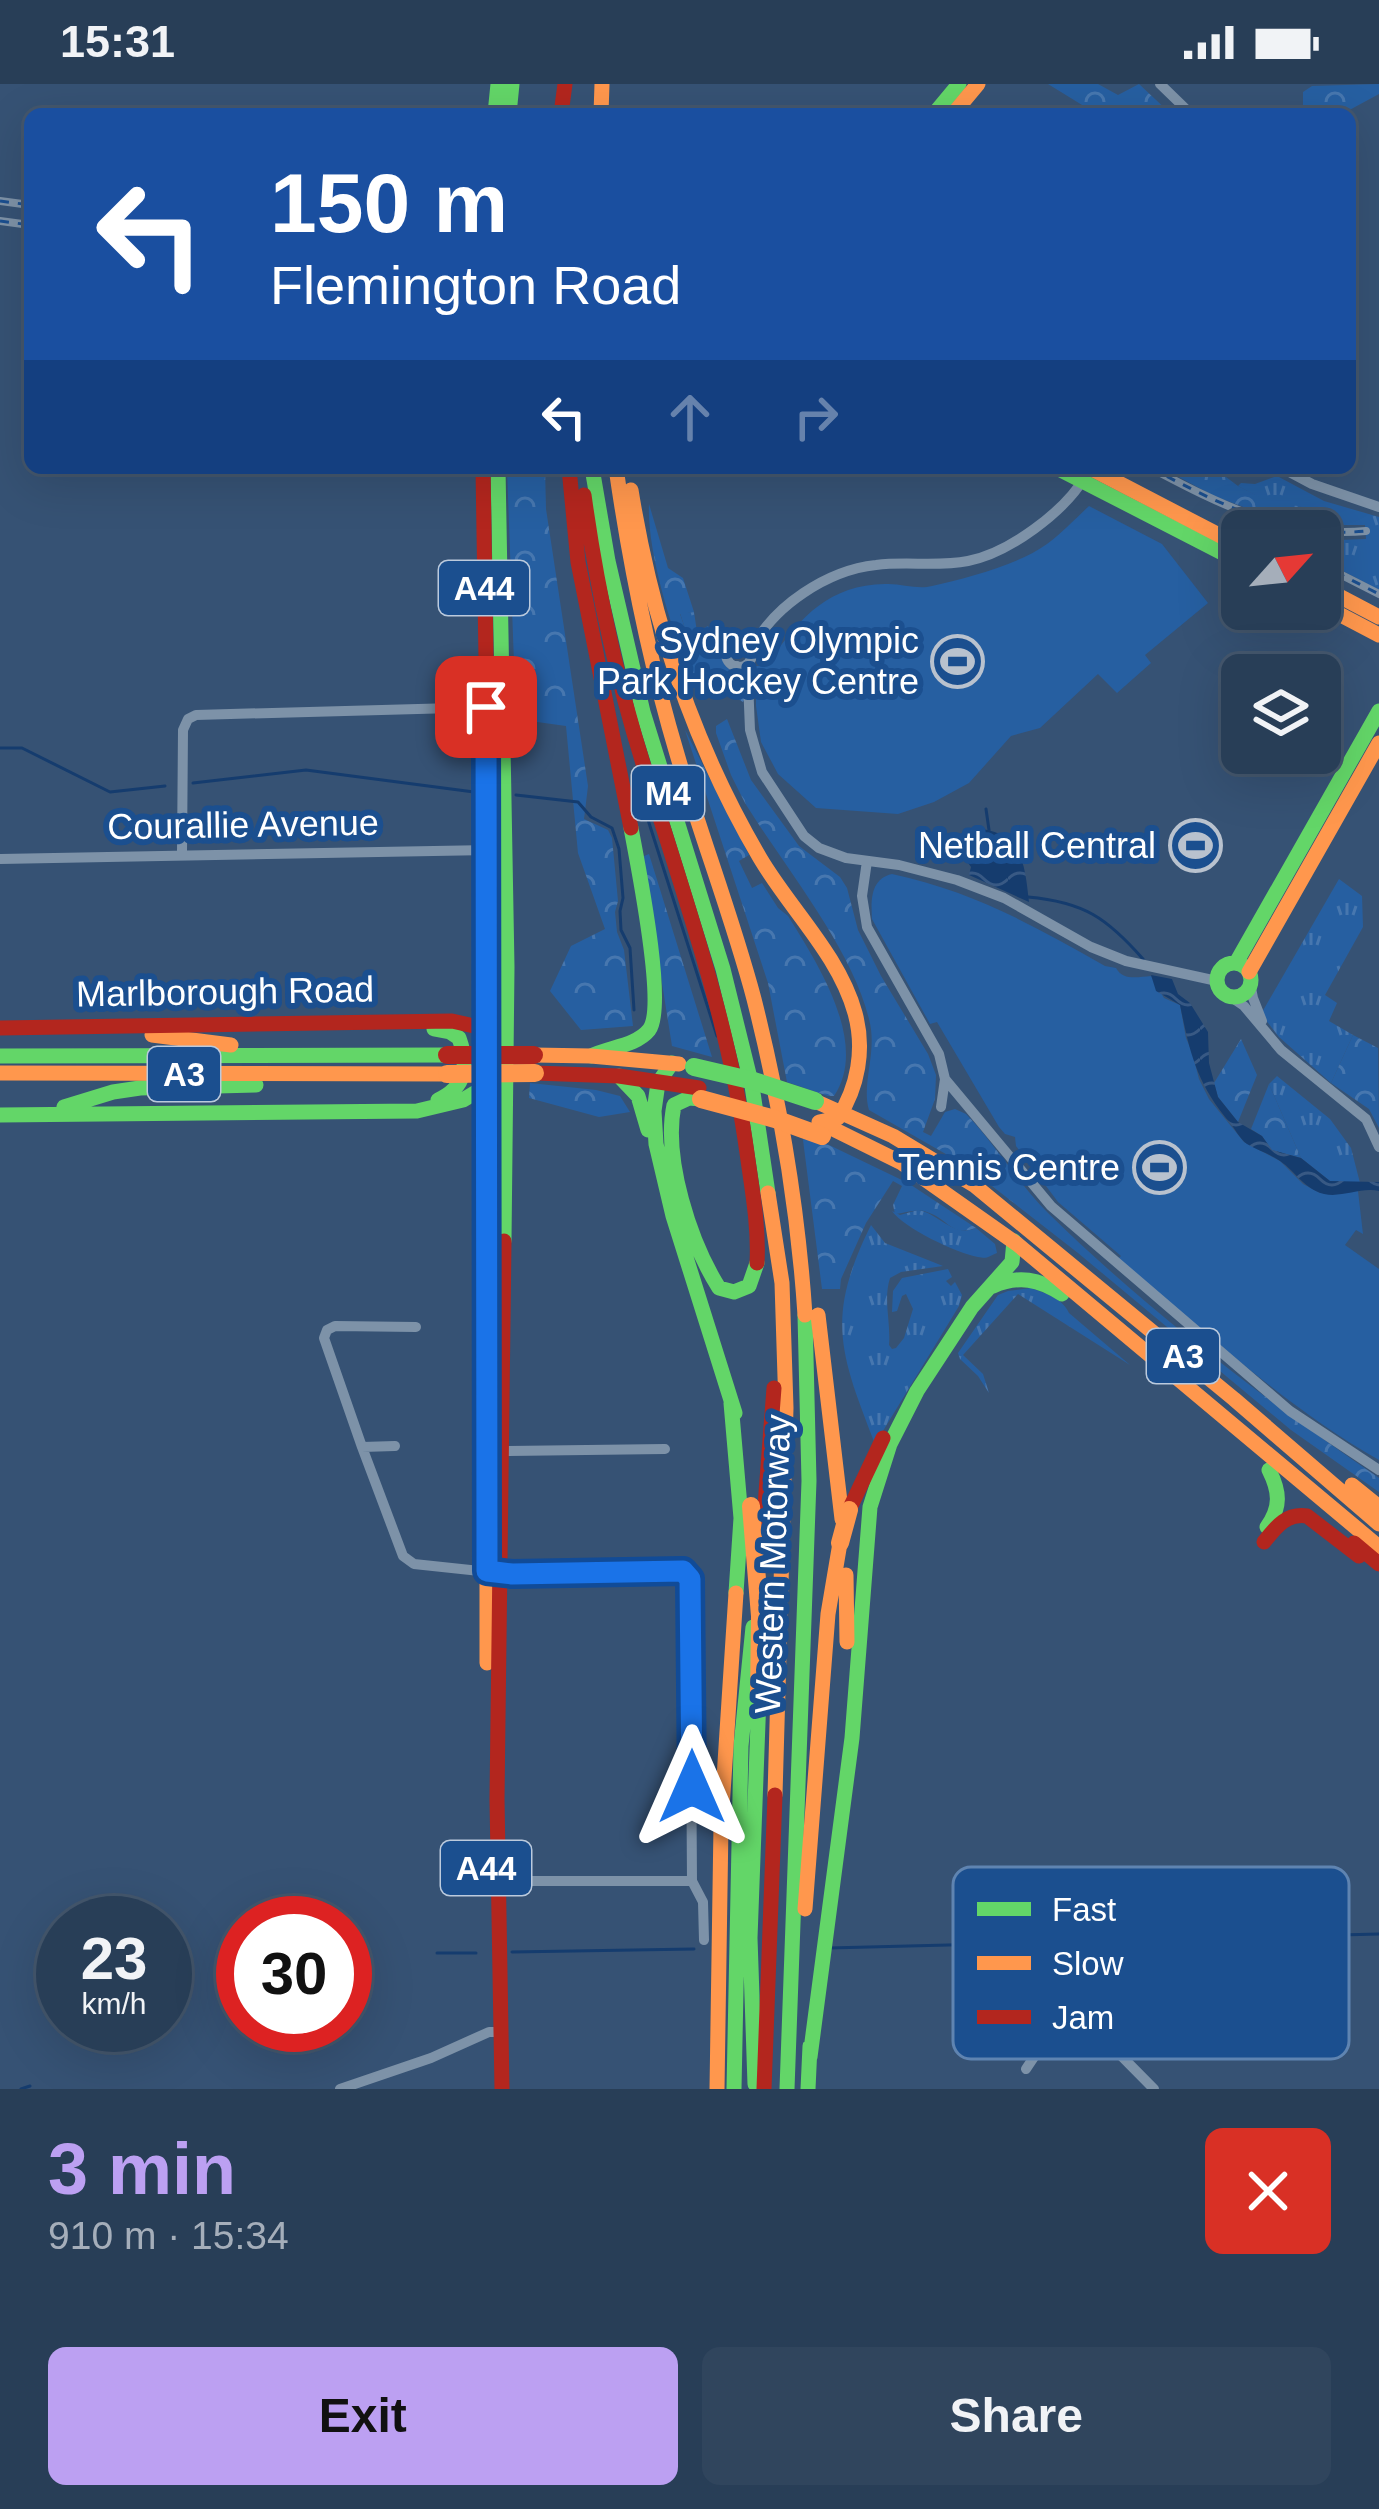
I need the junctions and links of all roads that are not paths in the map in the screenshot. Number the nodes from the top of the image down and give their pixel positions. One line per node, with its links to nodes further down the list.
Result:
1 (959, 84): 4 (main road)
2 (978, 84): 5 (main road)
3 (1160, 84): 6 (street)
4 (939, 108)
5 (958, 108)
6 (1185, 108)
7 (483, 474): 27 (main road, A44)
8 (498, 474): 27 (main road, A44)
9 (570, 474): 48 (main road, M4)
10 (582, 474): 58 (main road)
11 (593, 474): 71 (main road, Western Motorway / M4)
12 (617, 474): 69 (main road, Western Motorway / M4)
13 (630, 474): 62 (main road)
14 (1086, 474): 25 (street)
15 (1090, 474): 20 (main road)
16 (1091, 474): 19 (main road)
17 (1293, 474): 18 (street)
18 (1379, 507)
19 (1221, 537)
20 (1221, 551)
21 (1341, 597): 23 (main road)
22 (1341, 615): 24 (main road)
23 (1379, 616)
24 (1379, 635)
25 (752, 648): 26 (street); 26 (street); 28 (street)
26 (737, 666): 28 (street)
27 (494, 707): 31 (main road, A44); 32 (street)
28 (747, 707): 34 (street)
29 (1379, 711): 35 (main road)
30 (1379, 743): 35 (main road)
31 (497, 850): 32 (street, Courallie Avenue); 38 (main road, A44); 47 (main road, A44)
32 (182, 854): 33 (street, Courallie Avenue)
33 (0, 859)
34 (867, 861): 37 (street); 55 (street)
35 (1256, 943): 36 (main road)
36 (1245, 972): 37 (main road); 37 (main road); 44 (street)
37 (1223, 988): 44 (street)
38 (485, 1010): 39 (main road, Marlborough Road); 43 (main road, A44)
39 (452, 1021): 40 (main road, Marlborough Road); 43 (main road, Marlborough Road)
40 (382, 1022): 41 (main road, Marlborough Road); 61 (main road)
41 (118, 1026): 42 (main road, Marlborough Road); 45 (main road)
42 (0, 1028)
43 (485, 1032): 47 (main road, Marlborough Road); 57 (main road, A44)
44 (1276, 1045): 66 (street)
45 (283, 1055): 46 (main road, A3); 51 (main road, A3)
46 (0, 1056)
47 (506, 1056): 57 (main road); 80 (main road, A44)
48 (591, 1056): 49 (main road, A3); 50 (main road, A3)
49 (672, 1063): 56 (main road); 62 (main road, A3, bridge)
50 (534, 1064): 51 (main road, A3, bridge); 54 (main road, A3)
51 (447, 1065): 53 (main road, A3)
52 (0, 1073): 53 (main road, A3)
53 (368, 1074): 63 (main road)
54 (619, 1076): 56 (main road, A3); 67 (main road)
55 (945, 1078): 60 (street); 83 (street)
56 (657, 1081): 58 (main road, A3); 67 (main road)
57 (485, 1088): 59 (main road); 65 (main road, A44)
58 (700, 1094): 64 (main road, A3)
59 (449, 1107): 61 (main road); 65 (main road)
60 (941, 1107)
61 (395, 1109): 63 (main road)
62 (843, 1112): 64 (main road); 68 (main road, A3)
63 (0, 1113)
64 (821, 1129): 68 (main road, A3)
65 (486, 1137): 80 (main road, A44)
66 (1379, 1147)
67 (670, 1209): 75 (main road)
68 (1020, 1233): 70 (main road); 73 (main road, A3); 76 (main road, A3)
69 (800, 1257): 85 (main road, Western Motorway); 93 (main road, Western Motorway / M4)
70 (989, 1289): 73 (main road); 81 (main road)
71 (784, 1306): 94 (main road, Western Motorway / M4); 96 (main road, Western Motorway / M4)
72 (416, 1327): 78 (street)
73 (1167, 1370): 74 (main road, A3)
74 (1202, 1400): 82 (main road); 87 (main road, A3)
75 (730, 1403): 94 (main road); 94 (main road, bridge)
76 (1278, 1436): 84 (main road); 86 (main road, A3)
77 (395, 1446): 78 (street)
78 (362, 1447): 89 (street)
79 (665, 1449): 80 (street)
80 (495, 1451): 89 (main road, A44)
81 (877, 1462): 85 (main road); 93 (main road)
82 (1269, 1470): 88 (main road); 88 (main road)
83 (1379, 1470)
84 (1379, 1507)
85 (845, 1515): 93 (main road, bridge)
86 (1379, 1524)
87 (1379, 1547)
88 (1379, 1566)
89 (494, 1572): 91 (main road, A44); 92 (street)
90 (846, 1575): 93 (main road, Western Motorway)
91 (492, 1881): 92 (street); 97 (main road, A44)
92 (692, 1881): 94 (street)
93 (809, 1937): 95 (main road)
94 (727, 1939): 96 (main road, Western Motorway / M4)
95 (807, 1958): 109 (main road); 110 (main road)
96 (744, 1960): 106 (main road); 107 (main road, Western Motorway / M4); 108 (main road, Western Motorway / M4)
97 (495, 2032): 101 (street); 104 (main road, A44); 105 (main road, A44)
98 (1032, 2059): 100 (street)
99 (1124, 2059): 111 (street)
100 (1026, 2068)
101 (393, 2071): 102 (street); 103 (street)
102 (398, 2085)
103 (340, 2089)
104 (490, 2089)
105 (502, 2089)
106 (717, 2089)
107 (734, 2089)
108 (760, 2089)
109 (787, 2089)
110 (808, 2089)
111 (1154, 2089)

